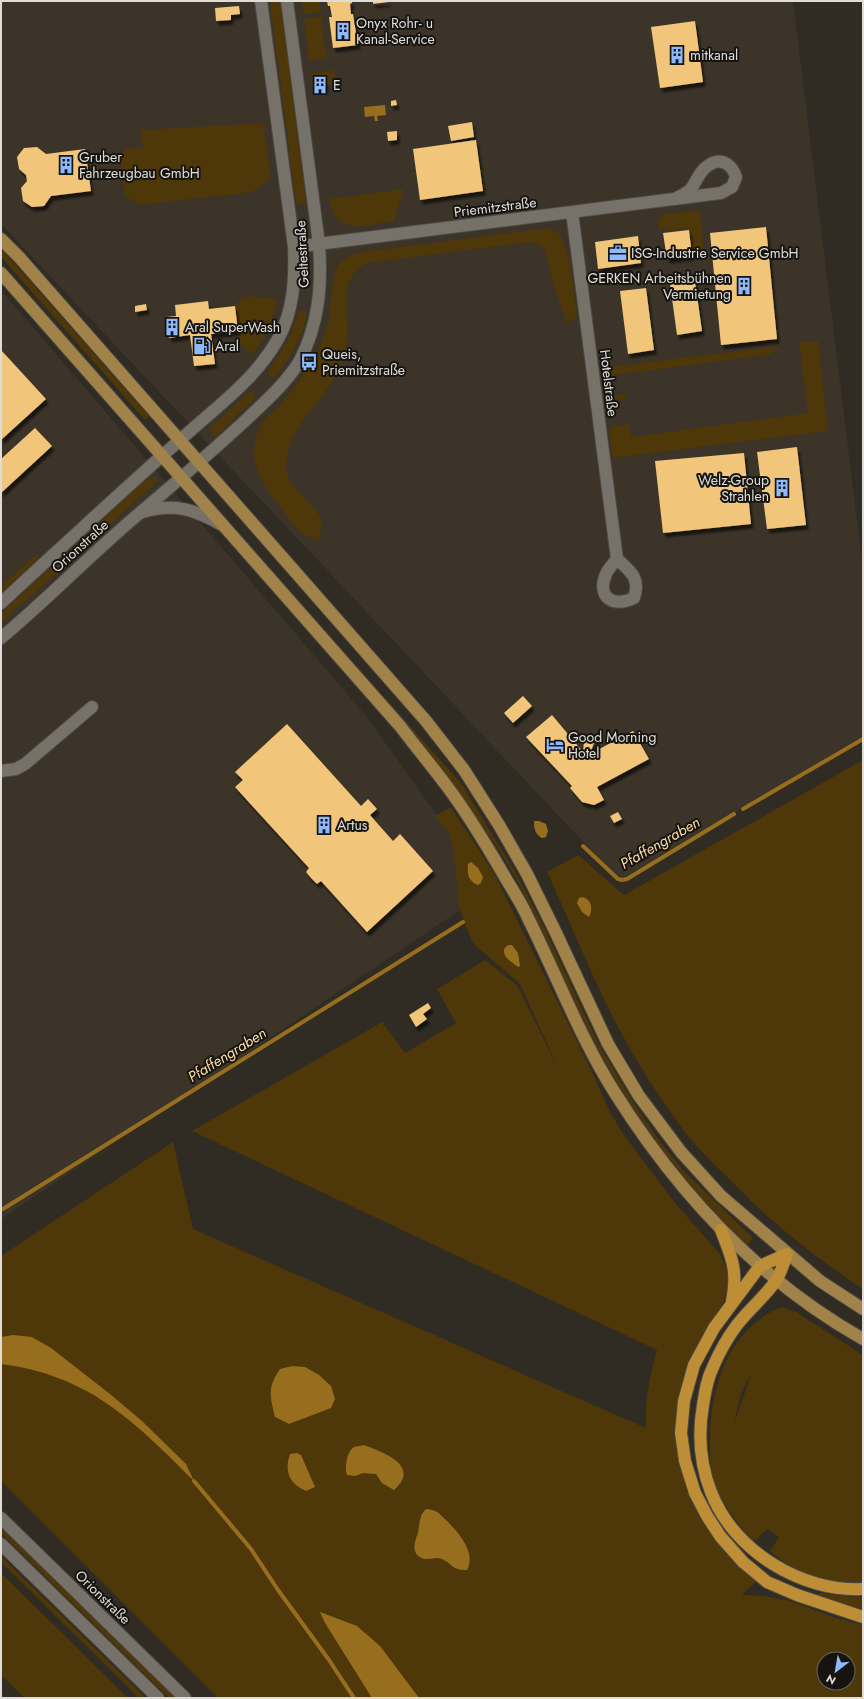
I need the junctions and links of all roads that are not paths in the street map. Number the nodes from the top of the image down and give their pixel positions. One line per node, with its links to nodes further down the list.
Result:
1 (261, 1): 7 (street, Geltestraße)
2 (287, 1): 6 (street, Geltestraße)
3 (675, 198): 3 (street, Priemitzstraße); 4 (street, Priemitzstraße)
4 (572, 212): 6 (street, Priemitzstraße); 15 (street, Hotelstraße)
5 (1, 239): 9 (main road)
6 (319, 244): 7 (street, Priemitzstraße); 11 (street, Geltestraße)
7 (294, 247): 9 (street, Geltestraße)
8 (1, 272): 10 (main road)
9 (180, 440): 10 (street, Geltestraße); 11 (main road)
10 (162, 457): 12 (main road); 16 (street, Orionstraße)
11 (199, 462): 12 (street, Geltestraße); 21 (main road)
12 (181, 478): 13 (street, Orionstraße); 14 (main road)
13 (140, 512): 14 (street); 17 (street, Orionstraße)
14 (223, 525): 20 (main road)
15 (617, 558)
16 (1, 603)
17 (1, 638)
18 (92, 707): 19 (street)
19 (1, 771)
20 (721, 1230): 22 (main road); 24 (highway)
21 (786, 1254): 22 (highway); 23 (highway); 25 (main road)
22 (760, 1266): 23 (main road); 24 (highway)
23 (777, 1279): 26 (main road); 29 (highway)
24 (732, 1303): 30 (highway)
25 (863, 1309)
26 (863, 1340)
27 (1, 1518): 32 (street, Orionstraße)
28 (1, 1544): 31 (street)
29 (863, 1589)
30 (863, 1617)
31 (158, 1698)
32 (185, 1698)

